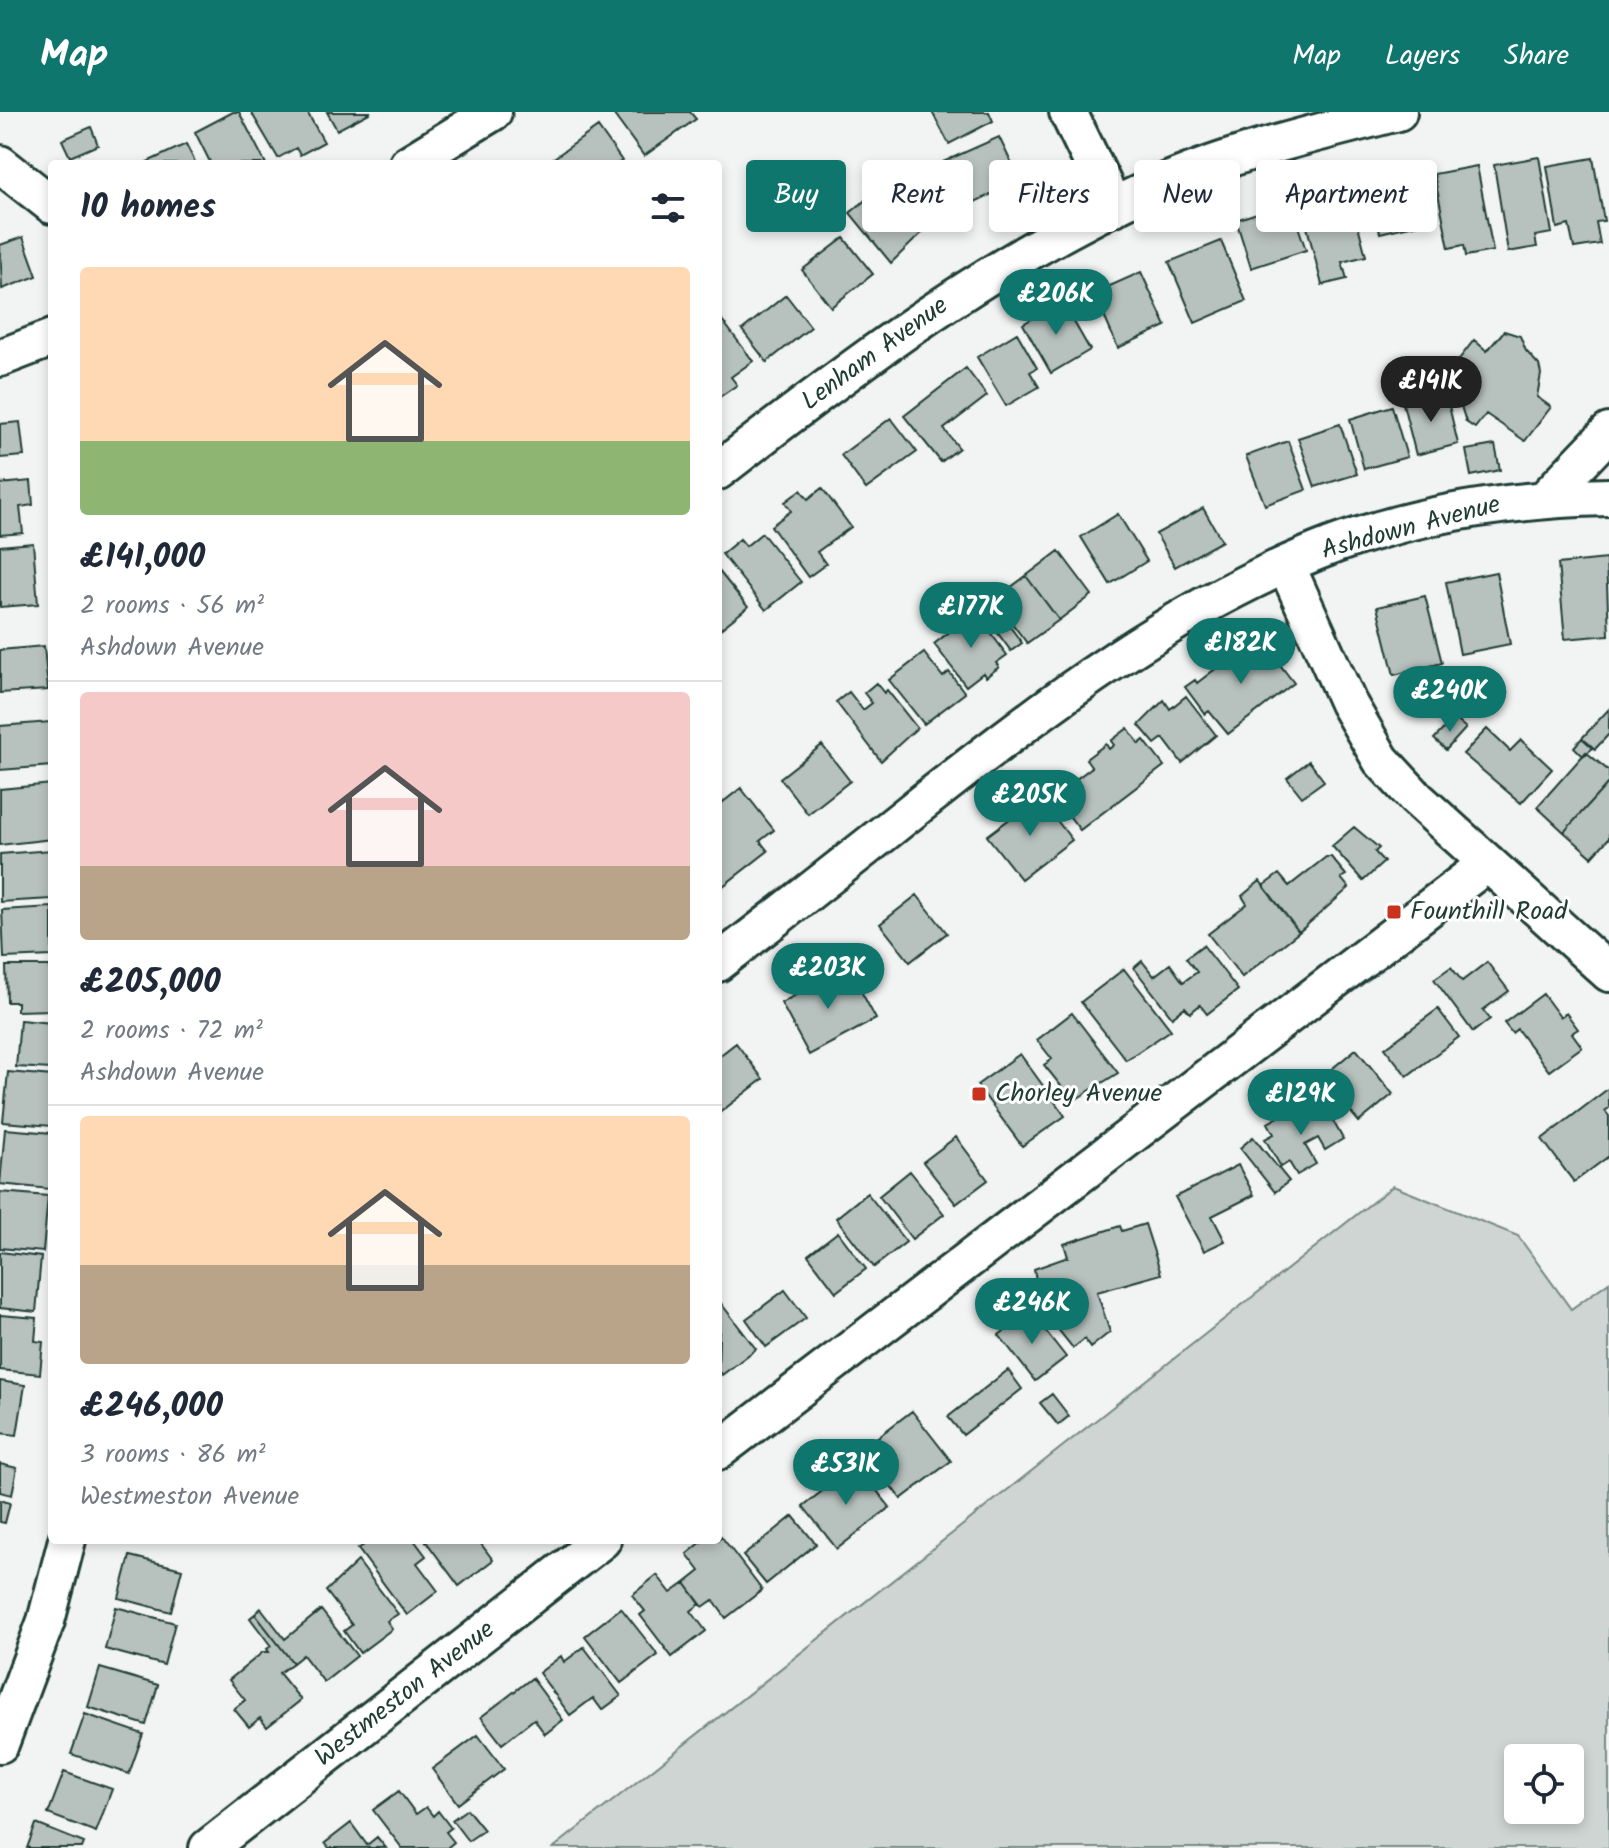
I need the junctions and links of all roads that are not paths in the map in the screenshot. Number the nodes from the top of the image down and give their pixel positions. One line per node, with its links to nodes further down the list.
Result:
1 (493, 112): 4 (street)
2 (1068, 112): 5 (street)
3 (1398, 112): 8 (street, Lenham Avenue)
4 (415, 160)
5 (1091, 160)
6 (0, 164): 7 (street)
7 (48, 202)
8 (1118, 205)
9 (1065, 232): 13 (street, Lenham Avenue)
10 (48, 340): 11 (street)
11 (0, 358)
12 (1609, 432): 15 (street)
13 (722, 468)
14 (1609, 497): 15 (street, Ashdown Avenue)
15 (1546, 498): 16 (street, Ashdown Avenue)
16 (1286, 565): 17 (street); 18 (street, Ashdown Avenue)
17 (1488, 863): 19 (street); 20 (street)
18 (722, 960)
19 (1609, 973)
20 (722, 1448)
21 (66, 1544): 23 (street)
22 (597, 1544): 24 (street, Westmeston Avenue)
23 (0, 1744)
24 (208, 1848)

